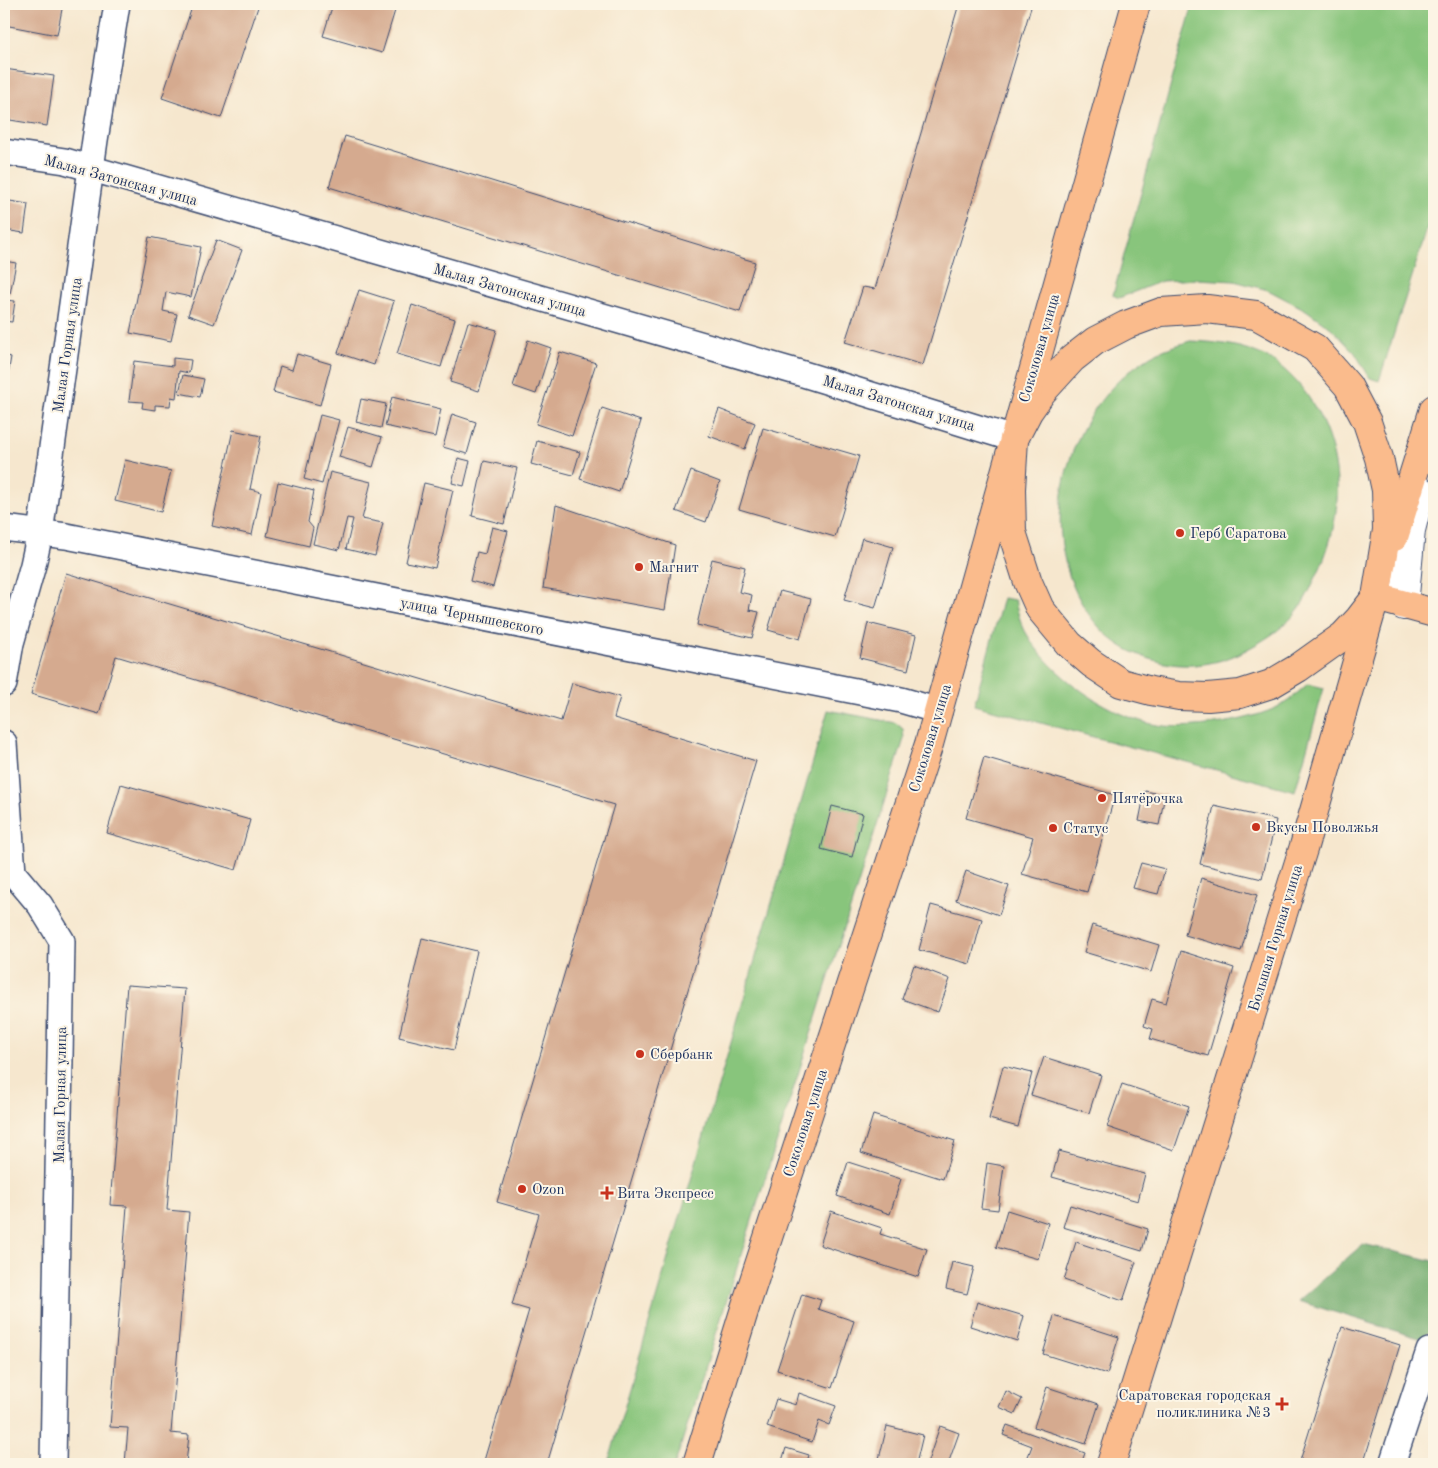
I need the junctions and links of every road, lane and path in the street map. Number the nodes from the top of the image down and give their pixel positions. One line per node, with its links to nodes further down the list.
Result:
1 (117, 4): 4 (street, Малая Горная улица)
2 (1136, 4): 6 (main road, Соколовая улица)
3 (4, 152): 4 (street, Малая Затонская улица)
4 (92, 171): 6 (street, Малая Затонская улица); 9 (street, Малая Горная улица)
5 (1434, 409): 10 (main road, Большая Горная улица)
6 (1014, 439): 10 (main road); 10 (main road); 14 (main road, Соколовая улица)
7 (1434, 442): 11 (street)
8 (4, 528): 9 (street, улица Чернышевского)
9 (40, 533): 13 (street, Малая Горная улица); 14 (street, улица Чернышевского)
10 (1376, 597): 11 (main road); 20 (main road, Большая Горная улица)
11 (1404, 606): 12 (main road)
12 (1434, 613)
13 (4, 684)
14 (939, 711): 19 (main road, Соколовая улица)
15 (4, 743): 16 (street, Малая Горная улица)
16 (8, 883): 18 (street, Малая Горная улица)
17 (1429, 1351): 21 (street)
18 (53, 1464)
19 (696, 1464)
20 (1111, 1464)
21 (1392, 1464)

